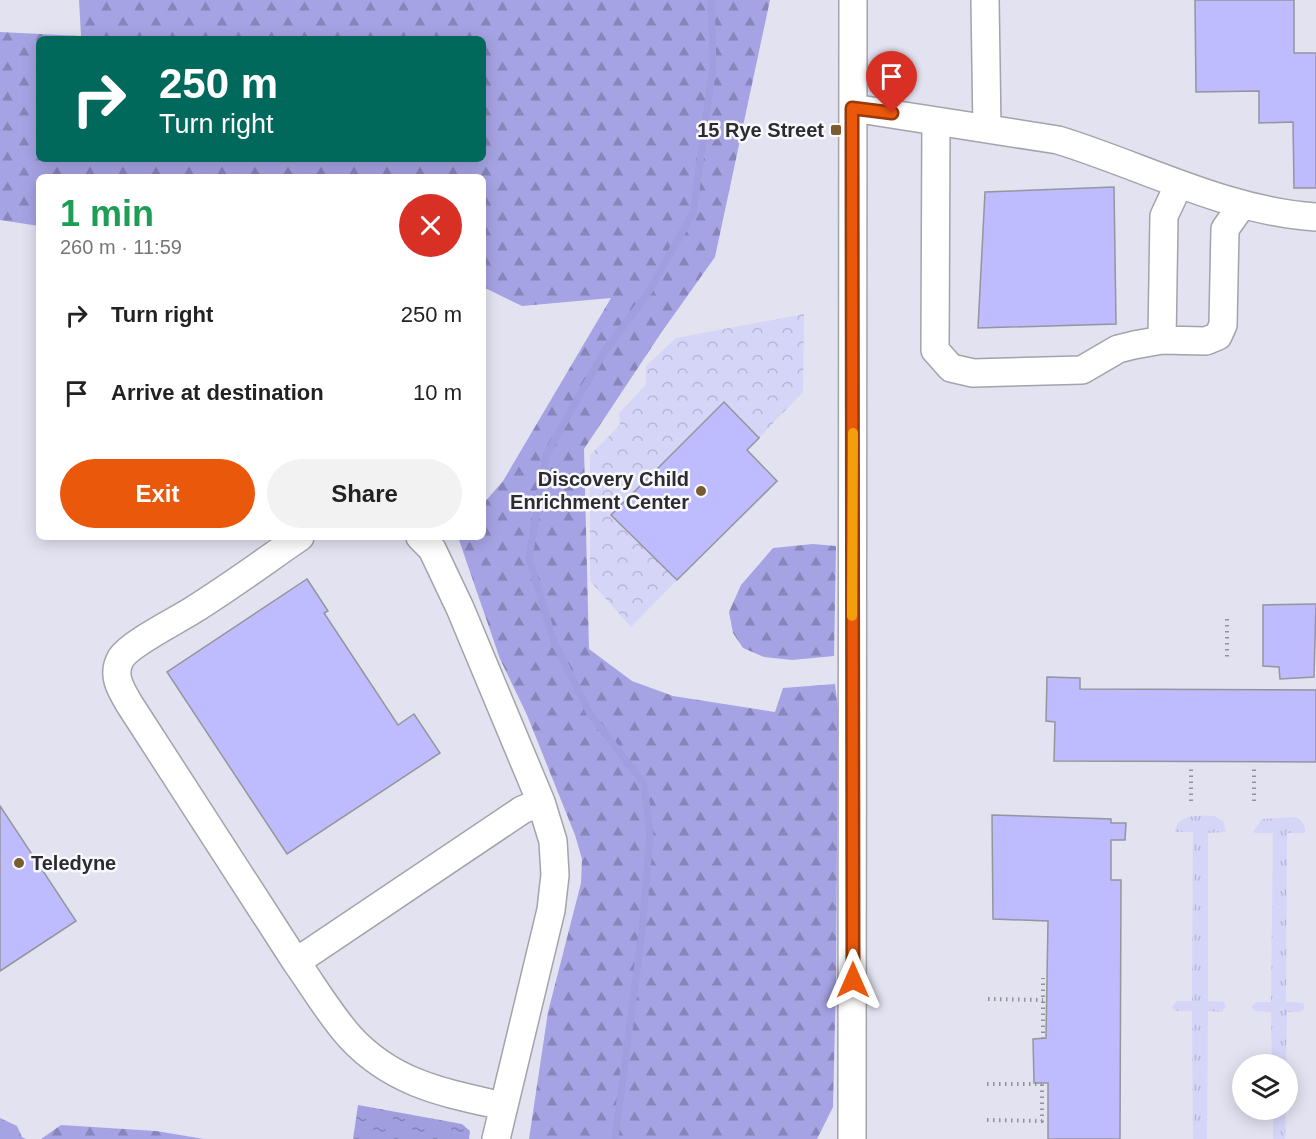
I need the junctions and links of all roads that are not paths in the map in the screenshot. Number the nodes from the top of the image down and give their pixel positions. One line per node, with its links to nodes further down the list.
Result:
1 (853, 0): 3 (street)
2 (985, 0): 5 (street)
3 (852, 108): 4 (street); 16 (street)
4 (936, 121): 5 (street); 9 (street)
5 (987, 129): 6 (street)
6 (1179, 184): 7 (street); 9 (street)
7 (1242, 205): 8 (street); 9 (street)
8 (1316, 217)
9 (1162, 340)
10 (296, 540): 13 (street)
11 (423, 540): 12 (street)
12 (541, 802): 13 (street); 14 (street)
13 (296, 962): 14 (street)
14 (503, 1106): 15 (street)
15 (496, 1139)
16 (852, 1139)

